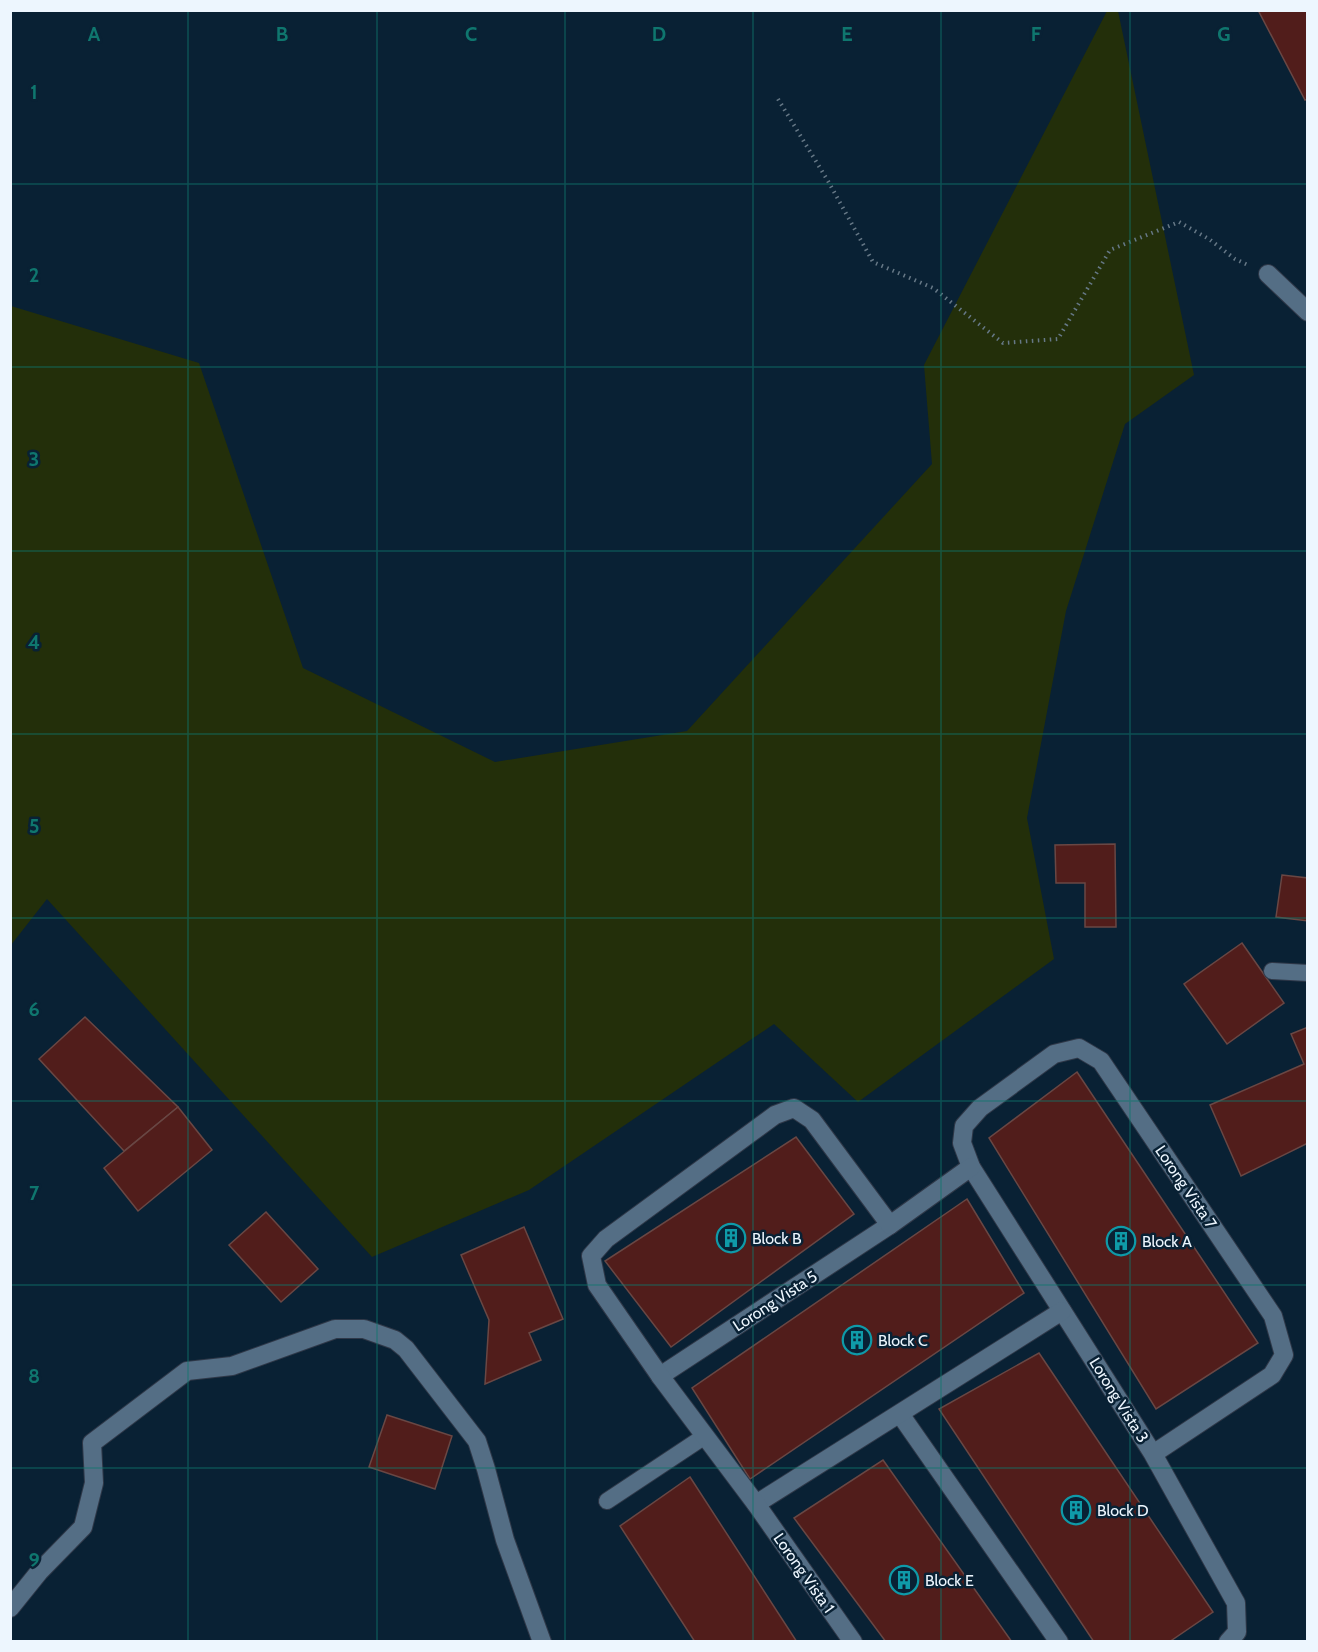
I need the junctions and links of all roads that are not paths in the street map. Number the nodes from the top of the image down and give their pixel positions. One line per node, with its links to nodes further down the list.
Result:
1 (1268, 274): 2 (street)
2 (1308, 312)
3 (1272, 971): 4 (lane)
4 (1308, 973)
5 (972, 1167): 6 (street, Lorong Vista 5); 7 (street, Lorong Vista 3); 11 (street, Lorong Vista 7)
6 (890, 1225): 8 (street, Lorong Vista 5); 8 (street, Lorong Vista 1)
7 (1062, 1311): 9 (street); 11 (street, Lorong Vista 3)
8 (660, 1376): 10 (street, Lorong Vista 1)
9 (900, 1414): 13 (street); 17 (street)
10 (705, 1436): 12 (lane); 13 (street, Lorong Vista 1)
11 (1154, 1454): 18 (street, Lorong Vista 3)
12 (607, 1501)
13 (756, 1504): 16 (street, Lorong Vista 1)
14 (10, 1608): 15 (street)
15 (542, 1641)
16 (853, 1641)
17 (1059, 1641)
18 (1228, 1641)

